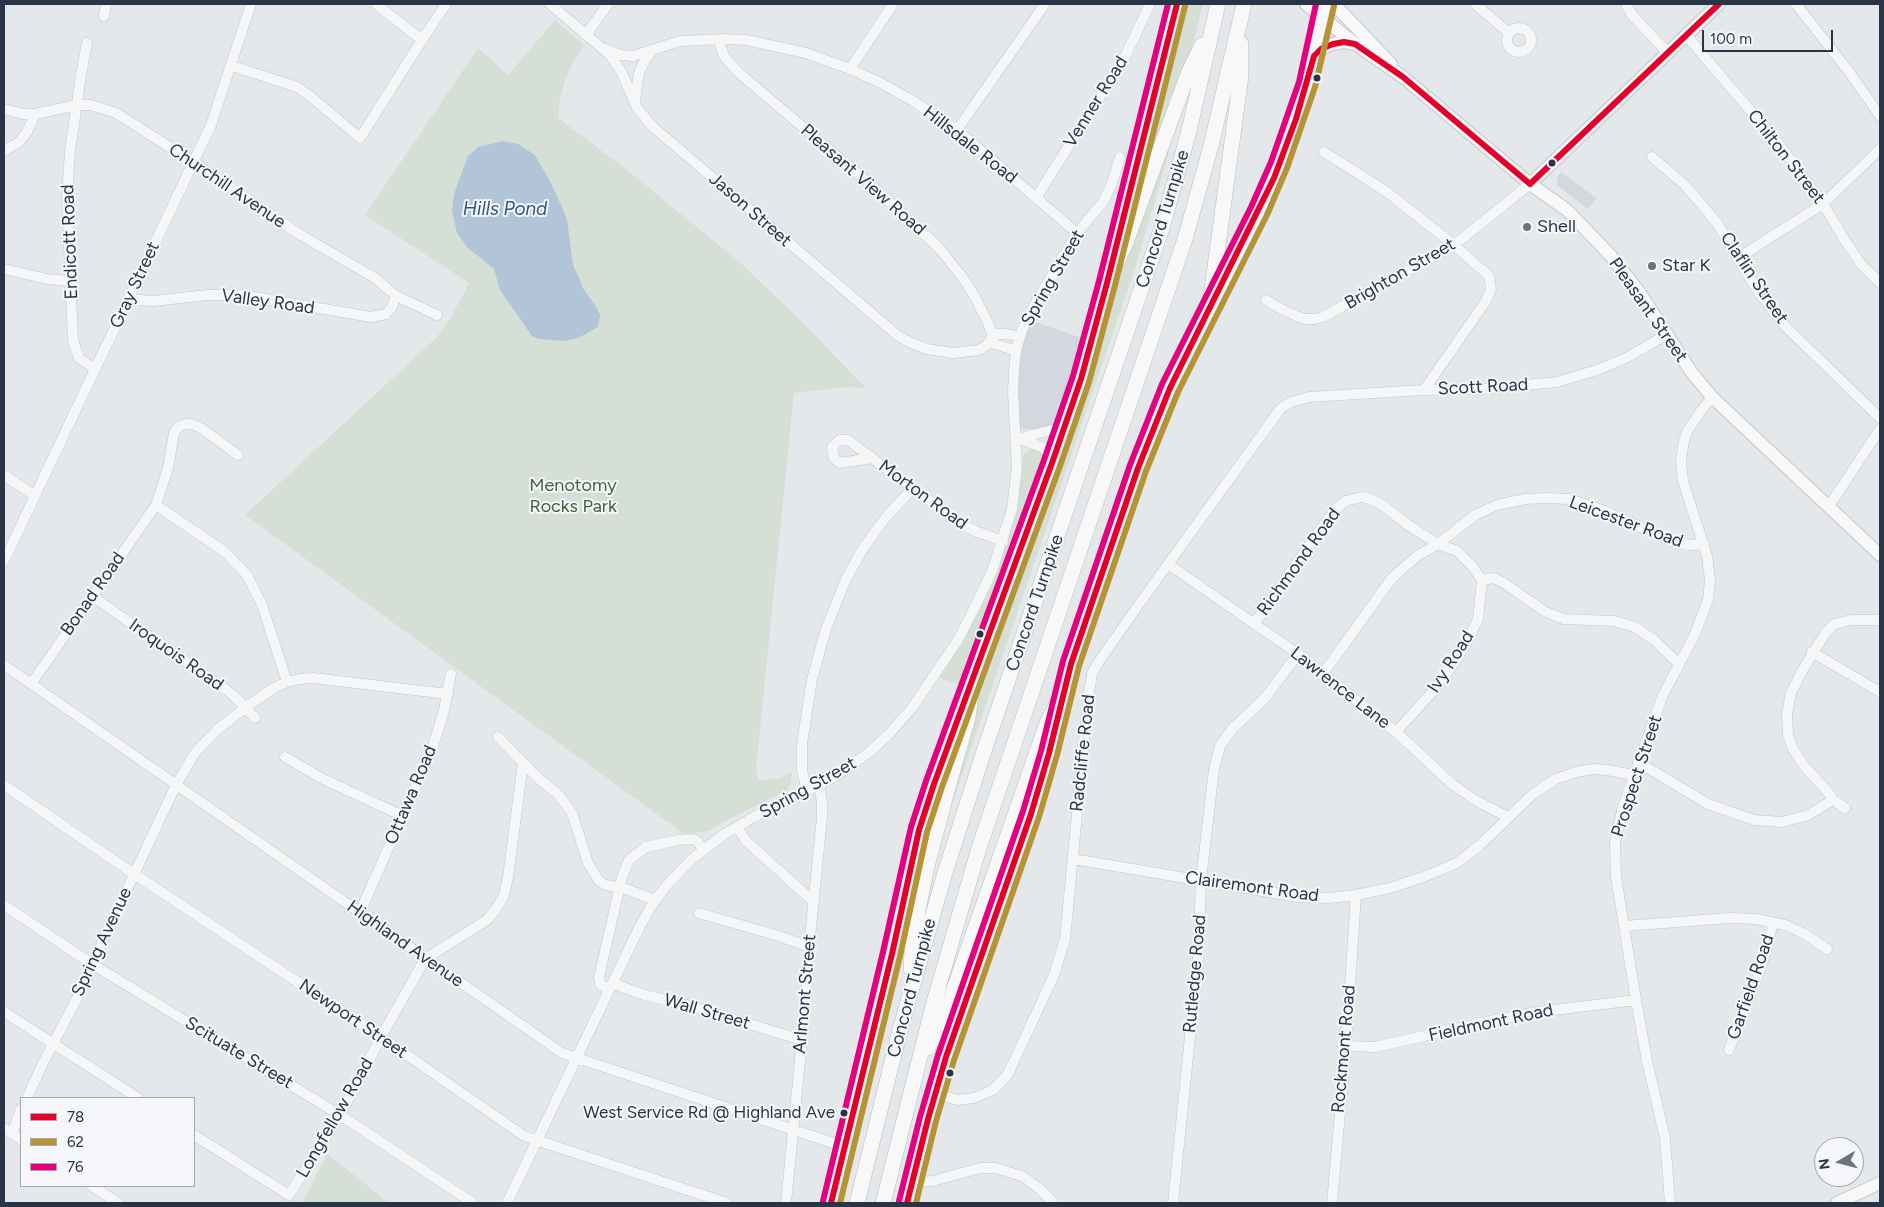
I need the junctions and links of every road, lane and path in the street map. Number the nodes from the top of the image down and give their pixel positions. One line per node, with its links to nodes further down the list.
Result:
1 (106, 4): 20 (street)
2 (251, 4): 34 (street, Gray Street)
3 (376, 4): 27 (street)
4 (446, 4): 27 (street)
5 (550, 4): 24 (street, Jason Street)
6 (608, 4): 24 (street)
7 (893, 4): 35 (street)
8 (1045, 4): 42 (street)
9 (1150, 4): 50 (street, Venner Road)
10 (1177, 4): 57 (main road, Concord Turnpike)
11 (1218, 4): 22 (highway, Concord Turnpike)
12 (1325, 4): 21 (main road)
13 (1334, 4): 36 (main road, Pleasant Street)
14 (1475, 4): 23 (street)
15 (1626, 4): 32 (street)
16 (1719, 4): 25 (main road, Brighton Street)
17 (1796, 4): 41 (street)
18 (1310, 5): 21 (main road, Pleasant Street)
19 (1242, 11): 62 (highway); 150 (highway, Concord Turnpike)
20 (104, 16)
21 (1323, 17): 29 (main road, Pleasant Street); 33 (main road)
22 (1214, 22): 57 (highway); 141 (highway, Concord Turnpike)
23 (1509, 33)
24 (586, 34): 30 (street, Jason Street)
25 (1686, 35): 32 (main road, Brighton Street); 51 (street, Chilton Street)
26 (718, 39): 31 (street, Hillsdale Road); 35 (street, Hillsdale Road); 66 (street, Pleasant View Road)
27 (422, 40): 34 (street)
28 (87, 43): 38 (street, Endicott Road)
29 (1355, 44): 33 (main road); 36 (main road, Pleasant Street)
30 (604, 48): 31 (street, Hillsdale Road); 37 (street, Jason Street)
31 (652, 51): 37 (street)
32 (1667, 52): 49 (main road, Brighton Street)
33 (1314, 56): 62 (main road)
34 (232, 66): 48 (street, Gray Street)
35 (850, 69): 42 (street, Hillsdale Road)
36 (1403, 77): 49 (main road, Pleasant Street)
37 (635, 104): 66 (street, Jason Street)
38 (77, 105): 40 (street, Churchill Avenue); 48 (street, Churchill Avenue); 56 (street, Endicott Road)
39 (4, 109): 40 (street, Churchill Avenue)
40 (35, 114): 44 (street)
41 (1880, 116)
42 (957, 130): 50 (street, Hillsdale Road)
43 (1880, 149): 51 (street)
44 (4, 151)
45 (1324, 152): 53 (street)
46 (1120, 157): 52 (street, Spring Street)
47 (1652, 157): 54 (street, Claflin Street)
48 (193, 162): 59 (street, Churchill Avenue); 60 (street, Gray Street)
49 (1530, 184): 53 (street, Brighton Street); 64 (main road, Pleasant Street)
50 (1036, 198): 52 (street, Hillsdale Road)
51 (1823, 204): 54 (street); 58 (street, Chilton Street)
52 (1076, 232): 65 (street, Spring Street)
53 (1454, 245): 61 (street, Brighton Street); 69 (street)
54 (1738, 258): 72 (street, Claflin Street)
55 (4, 269): 56 (street)
56 (70, 281): 68 (street, Endicott Road)
57 (1107, 283): 73 (main road, Concord Turnpike)
58 (1880, 283)
59 (396, 296): 60 (street, Valley Road); 63 (street, Churchill Avenue)
60 (128, 299): 68 (street, Gray Street)
61 (1266, 300)
62 (1209, 311): 103 (main road)
63 (437, 316)
64 (1666, 335): 69 (street, Scott Road); 70 (main road, Pleasant Street)
65 (1020, 337): 66 (street, Jason Street); 67 (street, Spring Street)
66 (991, 339): 67 (street)
67 (1016, 351): 75 (street, Spring Street)
68 (95, 369): 81 (street, Gray Street)
69 (1424, 390): 71 (street, Scott Road)
70 (1712, 397): 83 (main road, Pleasant Street); 86 (street, Prospect Street)
71 (1291, 402): 89 (street, Radcliffe Road)
72 (1880, 418)
73 (1067, 422): 75 (street); 78 (main road, Concord Turnpike)
74 (1880, 429): 83 (street)
75 (1016, 439): 78 (street); 84 (street, Spring Street)
76 (238, 455): 82 (street, Bonad Road)
77 (872, 458): 80 (street, Morton Road)
78 (1052, 463): 99 (main road, Concord Turnpike)
79 (4, 475): 81 (street)
80 (912, 489): 84 (street, Morton Road); 117 (street)
81 (35, 496): 88 (street, Gray Street)
82 (156, 505): 91 (street, Bonad Road); 101 (street)
83 (1829, 506): 87 (main road, Pleasant Street)
84 (1002, 541): 116 (street, Spring Street)
85 (1438, 544): 86 (street, Leicester Road); 90 (street, Richmond Road); 93 (street, Richmond Road); 100 (street, Leicester Road)
86 (1704, 544): 96 (street, Prospect Street)
87 (1880, 555)
88 (4, 561)
89 (1168, 564): 93 (street, Lawrence Lane); 124 (street, Radcliffe Road)
90 (1482, 580): 96 (street); 108 (street, Ivy Road)
91 (92, 596): 102 (street, Bonad Road); 106 (street, Iroquois Road)
92 (1880, 620): 94 (street)
93 (1254, 624): 95 (street, Lawrence Lane)
94 (1812, 652): 104 (street); 118 (street)
95 (1298, 654): 100 (street, Lawrence Lane); 126 (street, Rutledge Road)
96 (1679, 664): 111 (street, Prospect Street)
97 (4, 665): 102 (street, Highland Avenue)
98 (451, 674): 105 (street, Ottawa Road)
99 (974, 674): 141 (highway); 160 (main road, Concord Turnpike)
100 (1322, 675): 108 (street, Lawrence Lane)
101 (287, 682): 105 (street); 106 (street, Spring Avenue)
102 (31, 684): 115 (street, Highland Avenue)
103 (1065, 688): 150 (highway); 151 (main road)
104 (1880, 692)
105 (448, 694): 120 (street, Ottawa Road)
106 (246, 707): 107 (street, Iroquois Road); 115 (street, Spring Avenue)
107 (255, 718)
108 (1396, 732): 121 (street, Lawrence Lane)
109 (498, 737): 112 (street)
110 (285, 757): 120 (street)
111 (1638, 762): 113 (street, Prospect Street); 118 (street)
112 (523, 763): 127 (street); 138 (street, Longfellow Road)
113 (1634, 775): 121 (street, Clairemont Road); 135 (street, Prospect Street)
114 (4, 785): 125 (street, Newport Street)
115 (176, 785): 125 (street, Spring Avenue); 132 (street, Highland Avenue)
116 (819, 785): 117 (street, Spring Street); 130 (street, Arlmont Street)
117 (807, 791): 122 (street, Spring Street)
118 (1832, 800): 119 (street)
119 (1845, 808)
120 (403, 816): 132 (street, Ottawa Road)
121 (1508, 817): 128 (street, Clairemont Road)
122 (736, 827): 123 (street, Spring Street); 130 (street)
123 (704, 850): 127 (street); 129 (street, Spring Street)
124 (1073, 859): 126 (street, Clairemont Road); 151 (street, Radcliffe Road)
125 (134, 874): 139 (street, Spring Avenue); 144 (street, Newport Street)
126 (1201, 880): 128 (street, Clairemont Road); 174 (street, Rutledge Road)
127 (619, 888): 129 (street); 140 (street)
128 (1356, 895): 147 (street, Rockmont Road)
129 (655, 900): 140 (street, Spring Street)
130 (814, 902): 136 (street, Arlmont Street)
131 (4, 904): 139 (street, Scituate Street)
132 (360, 912): 138 (street, Highland Avenue)
133 (699, 913): 136 (street)
134 (1773, 923): 135 (street); 137 (street); 148 (street, Garfield Road)
135 (1624, 926): 142 (street, Prospect Street)
136 (809, 947): 145 (street, Arlmont Street)
137 (1827, 949)
138 (425, 959): 144 (street, Longfellow Road); 149 (street, Highland Avenue)
139 (92, 964): 146 (street, Spring Avenue); 155 (street, Scituate Street)
140 (611, 987): 145 (street, Wall Street); 149 (street, Spring Street)
141 (909, 999): 170 (highway, Concord Turnpike)
142 (1636, 1000): 147 (street, Fieldmont Road); 176 (street, Prospect Street)
143 (4, 1012): 146 (street)
144 (381, 1037): 155 (street, Longfellow Road); 159 (street, Newport Street)
145 (802, 1040): 156 (street, Arlmont Street)
146 (54, 1043): 152 (street, Spring Avenue); 153 (street)
147 (1346, 1046): 175 (street, Rockmont Road)
148 (1729, 1050)
149 (576, 1059): 156 (street, Highland Avenue); 159 (street, Spring Street)
150 (915, 1074): 171 (highway, Concord Turnpike)
151 (936, 1094): 161 (main road)
152 (27, 1097)
153 (136, 1097)
154 (20, 1112): 157 (street)
155 (340, 1115): 158 (street, Longfellow Road); 165 (street, Scituate Street)
156 (792, 1130): 160 (street, Highland Avenue); 168 (street, Arlmont Street)
157 (12, 1134)
158 (195, 1136)
159 (537, 1142): 166 (street, Spring Street); 167 (street, Newport Street)
160 (846, 1147): 169 (main road, Concord Turnpike)
161 (912, 1182): 172 (main road); 173 (street)
162 (1880, 1183): 177 (main road)
163 (94, 1187): 164 (street)
164 (118, 1203)
165 (473, 1203)
166 (508, 1203)
167 (727, 1203)
168 (786, 1203)
169 (832, 1203)
170 (857, 1203)
171 (883, 1203)
172 (907, 1203)
173 (1053, 1203)
174 (1173, 1203)
175 (1332, 1203)
176 (1670, 1203)
177 (1838, 1203)

